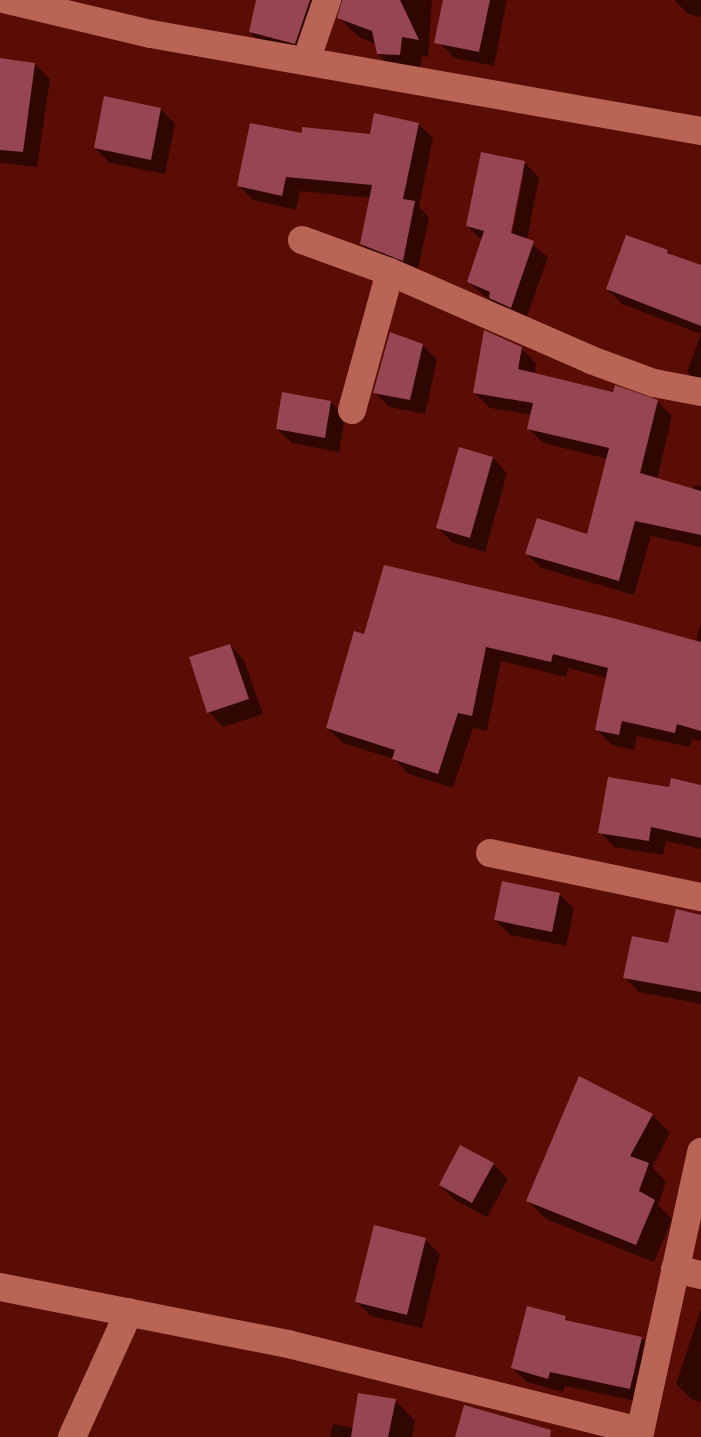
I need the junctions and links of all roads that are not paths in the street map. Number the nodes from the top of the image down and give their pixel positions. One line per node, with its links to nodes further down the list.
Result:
1 (7, 0): 3 (street)
2 (328, 0): 3 (street)
3 (306, 61): 4 (street)
4 (701, 131)
5 (302, 240): 6 (street)
6 (390, 272): 7 (street); 8 (street)
7 (701, 392)
8 (352, 410)
9 (490, 853): 10 (street)
10 (701, 897)
11 (701, 1152): 12 (street)
12 (688, 1272): 15 (street)
13 (0, 1286): 14 (street)
14 (129, 1312): 15 (street); 16 (street)
15 (639, 1434)
16 (72, 1437)

